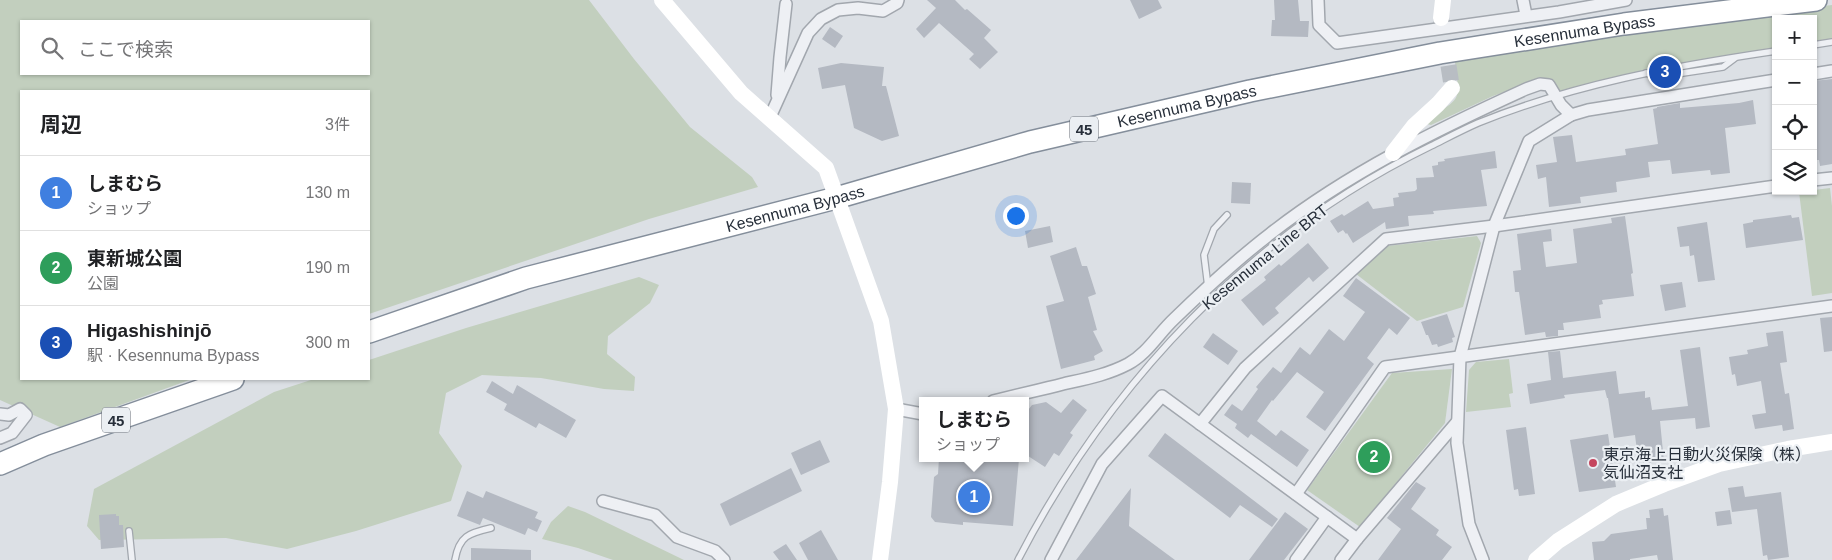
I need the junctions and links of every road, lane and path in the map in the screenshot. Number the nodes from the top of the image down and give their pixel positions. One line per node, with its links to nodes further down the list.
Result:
1 (662, 0): 22 (street)
2 (898, 0): 20 (street)
3 (1318, 0): 10 (street)
4 (1443, 0): 11 (street)
5 (1523, 0): 10 (street)
6 (1626, 0): 9 (street)
7 (1816, 0): 27 (highway, Kesennuma Bypass / 45)
8 (786, 4): 20 (street)
9 (1559, 6): 10 (street)
10 (1526, 15)
11 (1441, 18)
12 (1832, 42): 13 (lane)
13 (1817, 44)
14 (1772, 52): 19 (lane, Kesennuma Line BRT)
15 (1832, 71): 16 (street)
16 (1817, 73)
17 (1772, 81): 21 (street)
18 (1452, 88): 23 (street)
19 (1556, 95): 21 (street); 23 (street); 54 (lane, Kesennuma Line BRT)
20 (777, 102): 22 (street)
21 (1571, 115): 29 (street)
22 (770, 117): 27 (street)
23 (1393, 153): 30 (street)
24 (1832, 178): 25 (street)
25 (1817, 180)
26 (1772, 187): 29 (street)
27 (836, 198): 32 (highway, Kesennuma Bypass / 45); 36 (street)
28 (1227, 215): 30 (lane)
29 (1494, 226): 33 (street); 40 (street)
30 (1208, 287): 35 (street)
31 (1832, 306): 33 (street)
32 (370, 332)
33 (1460, 357): 39 (street); 44 (street)
34 (230, 380): 43 (highway, 45)
35 (1010, 397)
36 (896, 409): 37 (street); 53 (street)
37 (919, 413)
38 (0, 414): 41 (street)
39 (1457, 422): 49 (street); 58 (street)
40 (1200, 424): 44 (street); 55 (street)
41 (0, 438)
42 (1832, 442): 59 (street)
43 (0, 464)
44 (1296, 494): 46 (street)
45 (603, 502): 52 (street)
46 (1327, 517): 49 (street); 56 (street)
47 (491, 528): 51 (lane)
48 (128, 531): 50 (lane)
49 (1357, 539): 57 (street)
50 (132, 560)
51 (455, 560)
52 (724, 560)
53 (880, 560)
54 (1018, 560)
55 (1050, 560)
56 (1296, 560)
57 (1341, 560)
58 (1482, 560)
59 (1536, 560)

